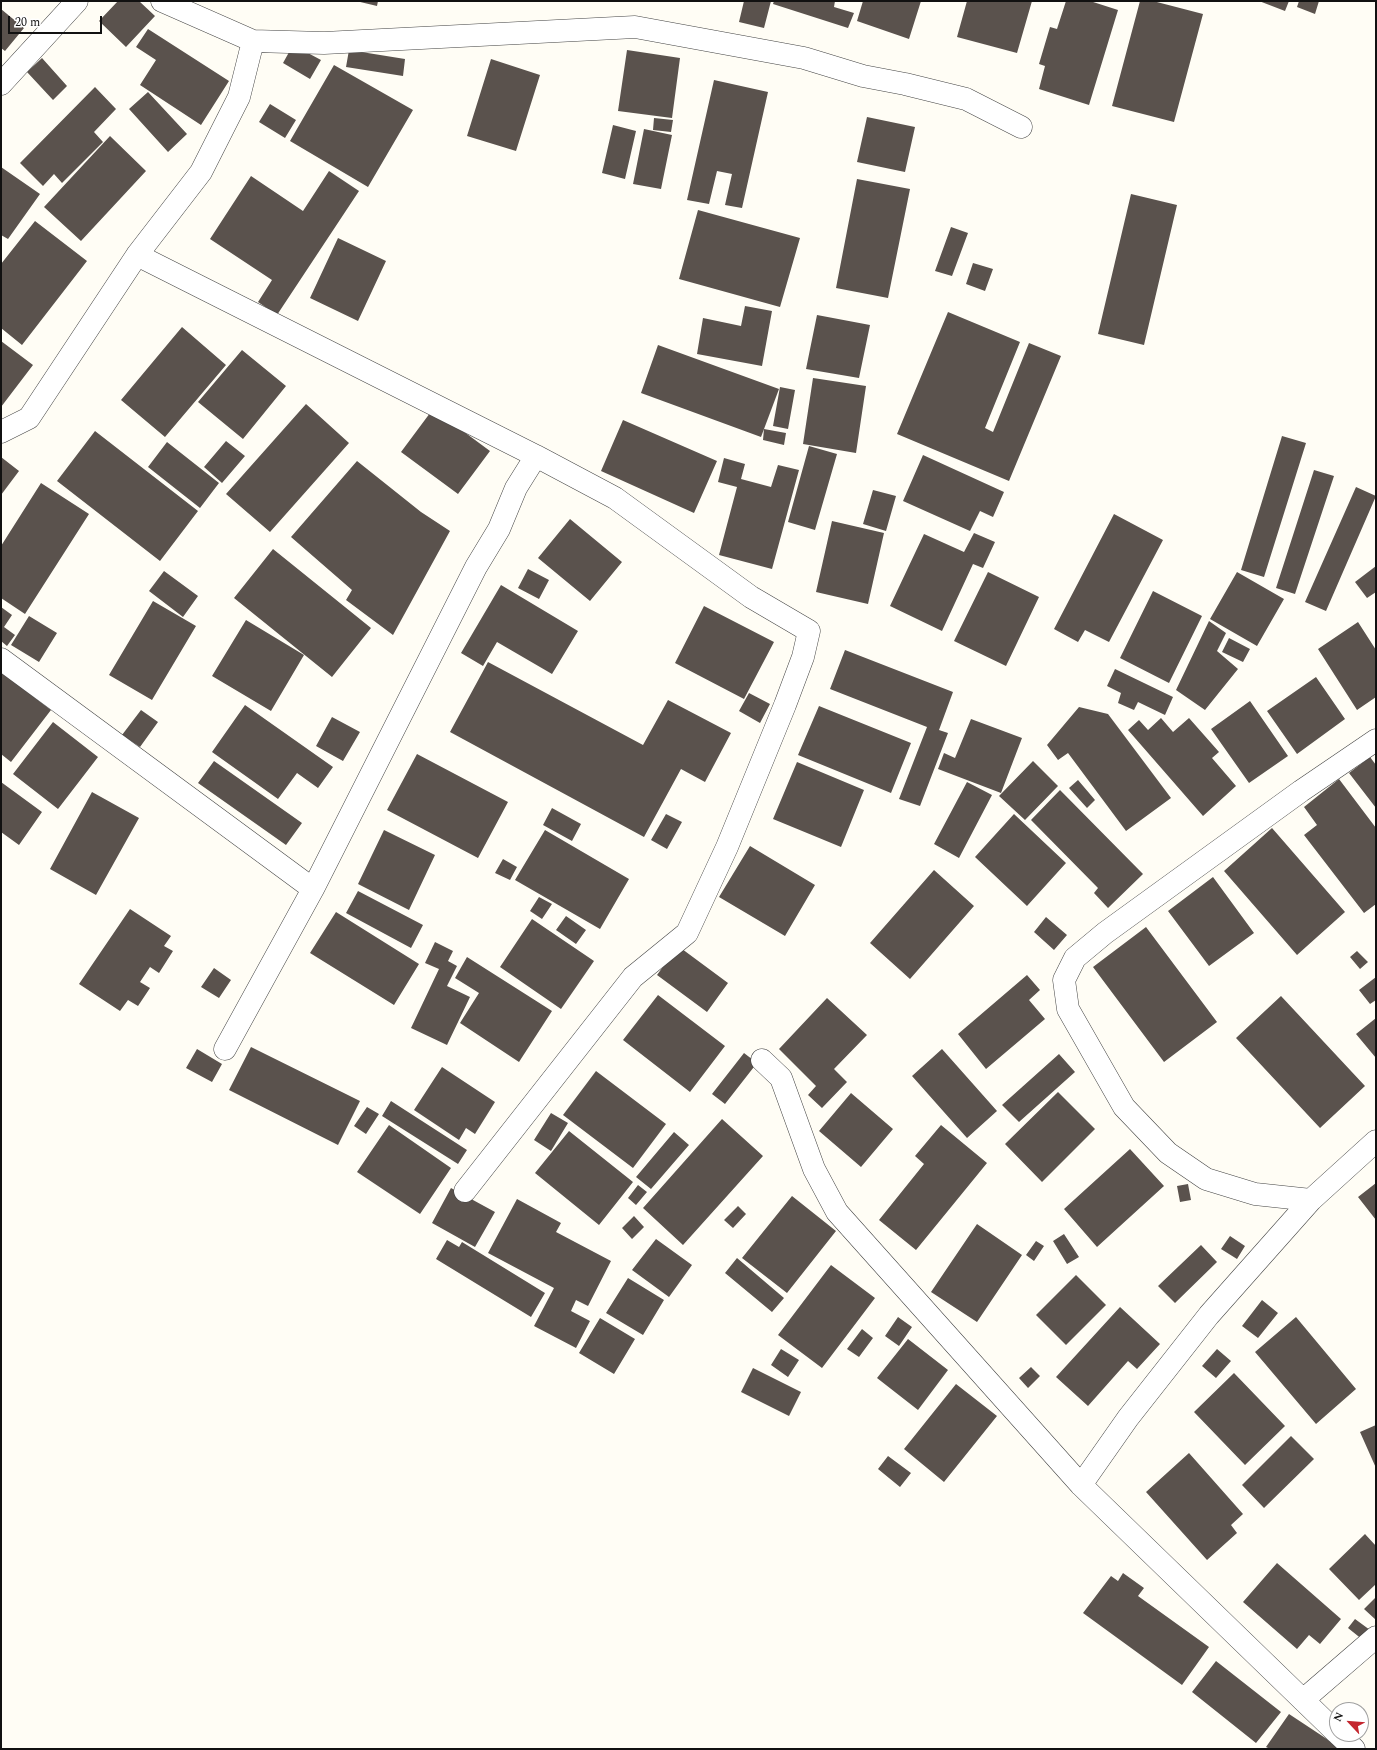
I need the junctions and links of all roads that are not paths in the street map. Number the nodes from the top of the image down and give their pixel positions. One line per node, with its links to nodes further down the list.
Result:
1 (77, 1): 4 (street)
2 (162, 1): 3 (street)
3 (253, 41): 5 (street); 6 (street)
4 (1, 84)
5 (1021, 127)
6 (138, 255): 7 (street); 8 (street)
7 (1, 432)
8 (536, 456): 11 (street); 15 (street)
9 (1, 659): 11 (street)
10 (1376, 740): 16 (street)
11 (313, 889): 12 (street)
12 (225, 1049)
13 (762, 1060): 17 (street)
14 (1376, 1141): 16 (street)
15 (465, 1191)
16 (1311, 1200): 17 (street)
17 (1081, 1485): 19 (street)
18 (1376, 1638): 19 (street)
19 (1303, 1700): 20 (street)
20 (1329, 1725)

